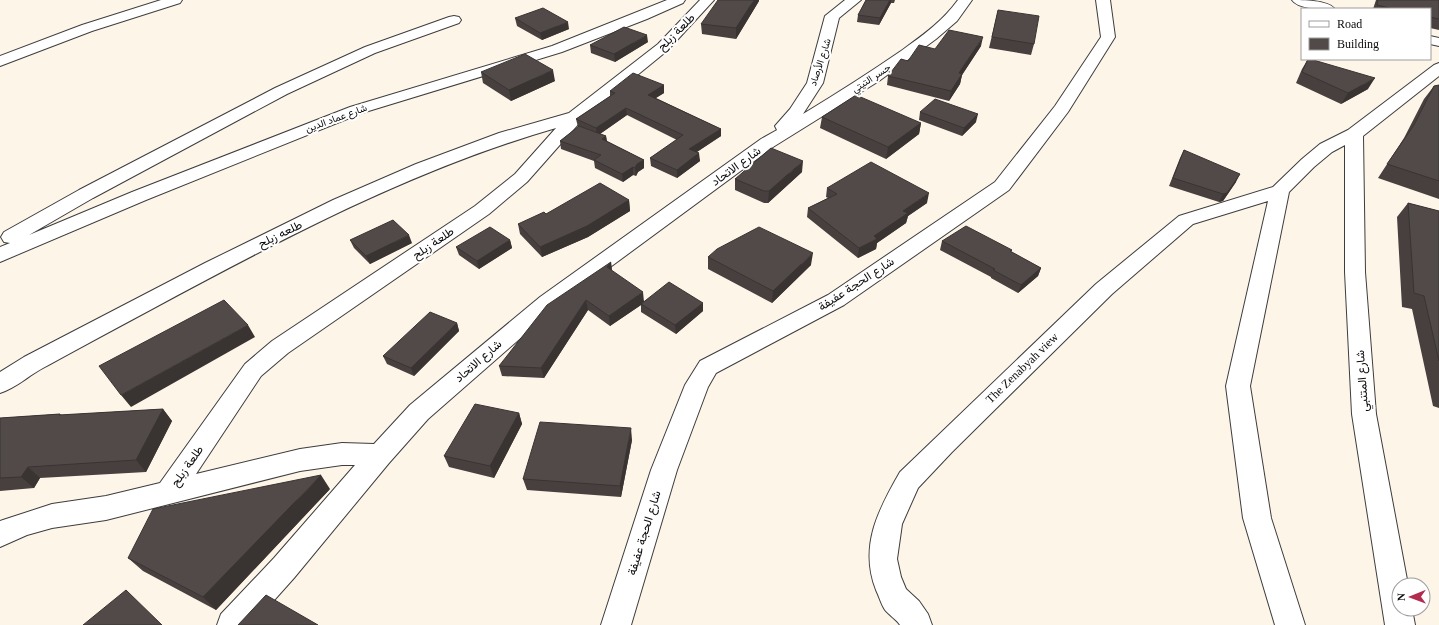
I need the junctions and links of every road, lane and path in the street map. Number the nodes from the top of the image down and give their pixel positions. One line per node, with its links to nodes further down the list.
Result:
1 (175, 0): 10 (street)
2 (678, 0): 18 (street, شارع عماد الدين)
3 (707, 0): 13 (street, طلعة زبلح)
4 (854, 0): 15 (street, شارع الأرصاد)
5 (965, 0): 15 (street, جسر التيتي)
6 (1103, 0): 25 (street, شارع الحجة عفيفة)
7 (1301, 1): 8 (street)
8 (1325, 8)
9 (454, 20): 17 (street)
10 (0, 61)
11 (1439, 68): 14 (street)
12 (1439, 89): 14 (street)
13 (575, 117): 19 (street, طلعه زبلح); 21 (street, طلعة زبلح)
14 (1354, 134): 16 (street); 27 (street, شارع المتنبي)
15 (767, 143): 20 (street, شارع الاتحاد)
16 (1280, 192): 23 (street, The Zenabyah view); 26 (street)
17 (0, 244)
18 (0, 255)
19 (0, 384)
20 (380, 455): 21 (street, طلعة زبلح); 24 (street, شارع الاتحاد)
21 (169, 492): 22 (street, طلعة زبلح)
22 (0, 534)
23 (911, 620)
24 (232, 625)
25 (616, 625)
26 (1290, 625)
27 (1400, 625)

